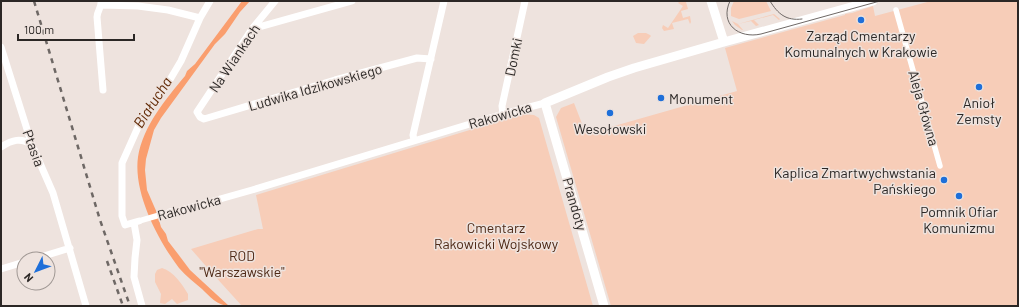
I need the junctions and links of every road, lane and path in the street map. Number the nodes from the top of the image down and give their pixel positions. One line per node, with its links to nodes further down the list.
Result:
1 (210, 1): 10 (street)
2 (275, 1): 11 (street, Na Wiankach)
3 (352, 1): 11 (street)
4 (444, 1): 14 (street)
5 (525, 1): 17 (street, Domki)
6 (711, 1): 12 (street)
7 (873, 1): 12 (street, Rakowicka)
8 (101, 3): 10 (street); 15 (street)
9 (896, 10): 22 (street, Aleja Główna)
10 (200, 18): 24 (street, Rakowicka)
11 (252, 29): 18 (street, Na Wiankach)
12 (724, 42): 16 (street, Rakowicka)
13 (1, 47): 20 (street, Ptasia)
14 (431, 59): 18 (street, Ludwika Idzikowskiego); 19 (street)
15 (102, 90)
16 (545, 103): 17 (street, Rakowicka); 31 (street, Prandoty)
17 (503, 114): 19 (street, Rakowicka)
18 (200, 117)
19 (414, 140): 23 (street, Rakowicka)
20 (32, 145): 21 (street); 25 (street, Ptasia)
21 (1, 147)
22 (940, 166)
23 (170, 212): 24 (street, Rakowicka)
24 (136, 222): 30 (street)
25 (70, 248): 26 (street); 29 (street, Ptasia)
26 (56, 252)
27 (16, 264): 28 (street)
28 (1, 269)
29 (86, 306)
30 (142, 306)
31 (604, 306)

